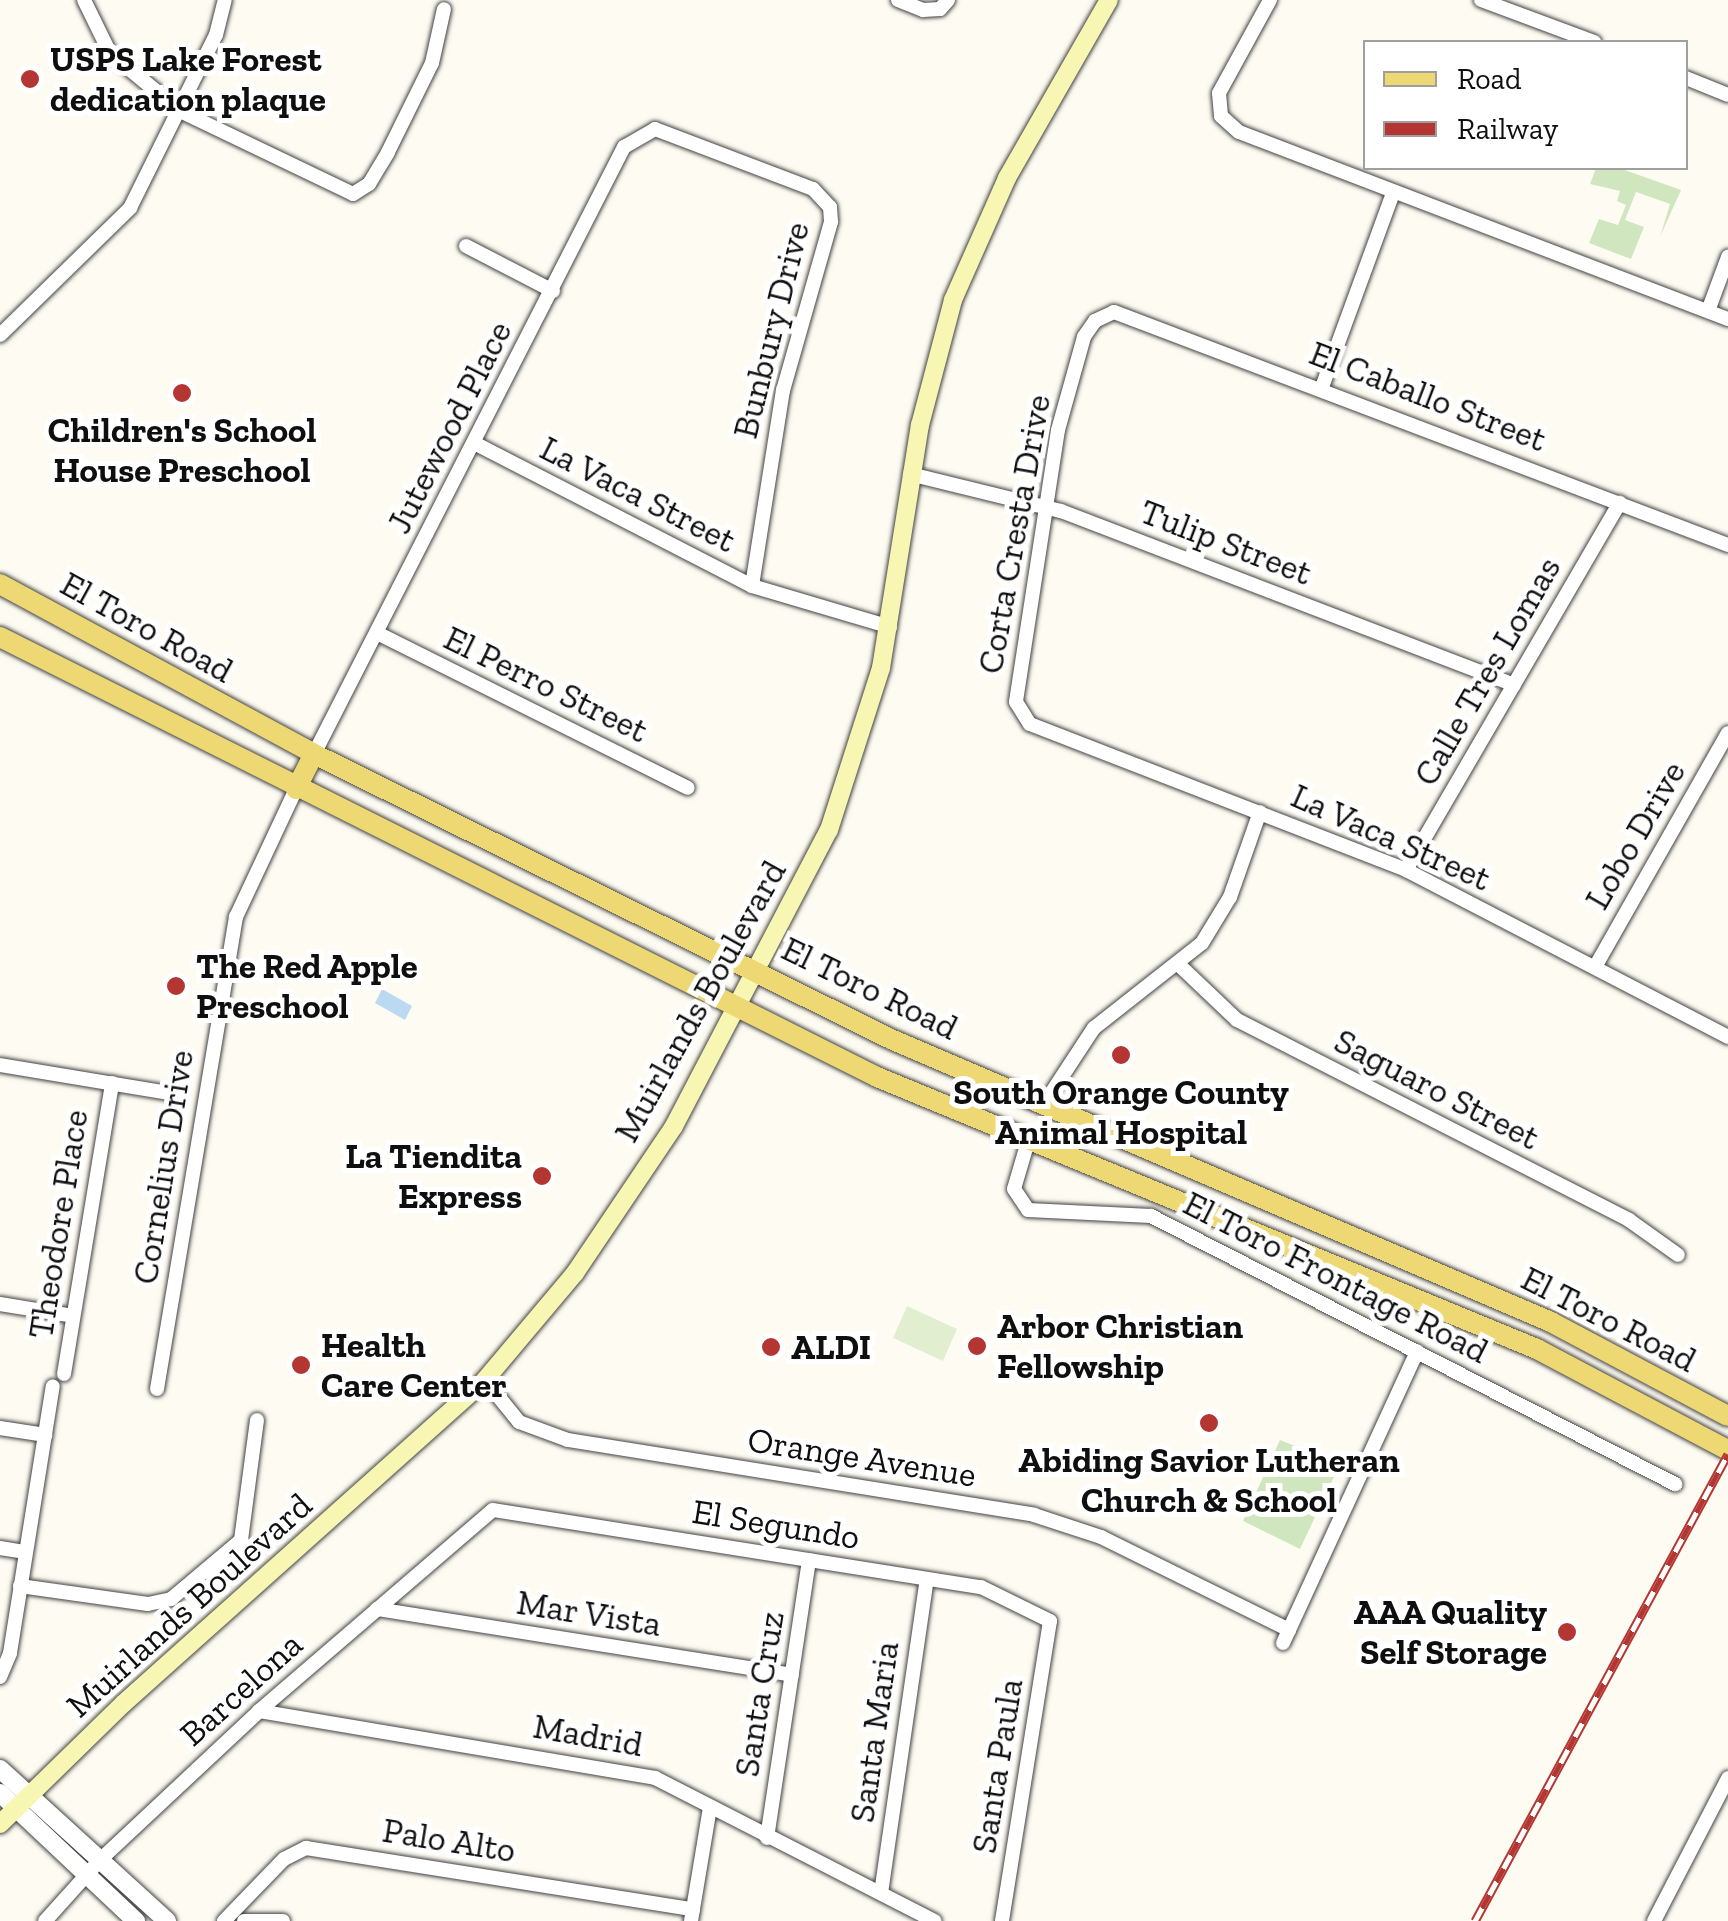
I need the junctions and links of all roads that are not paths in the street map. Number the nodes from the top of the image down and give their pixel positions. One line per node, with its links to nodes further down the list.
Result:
1 (84, 0): 13 (street)
2 (224, 0): 13 (street)
3 (898, 0): 8 (street)
4 (1109, 0): 25 (main road, Muirlands Boulevard)
5 (1270, 0): 15 (street)
6 (1481, 0): 7 (street)
7 (1510, 4): 10 (street)
8 (944, 5)
9 (444, 10): 13 (street)
10 (1590, 40)
11 (1688, 79): 12 (street)
12 (1728, 95)
13 (180, 111): 22 (street)
14 (641, 132): 18 (street, Jutewood Place); 30 (street, Bunbury Drive)
15 (1392, 193): 19 (street); 23 (street)
16 (466, 246): 18 (street)
17 (1728, 257): 19 (street)
18 (553, 290): 24 (street, Jutewood Place)
19 (1708, 311): 21 (street)
20 (1104, 314): 23 (street, El Caballo Street); 27 (street, Corta Cresta Drive)
21 (1728, 319)
22 (0, 335)
23 (1322, 387): 26 (street, El Caballo Street)
24 (476, 444): 30 (street, La Vaca Street); 32 (street, Jutewood Place)
25 (910, 474): 27 (street, Tulip Street); 31 (main road, Muirlands Boulevard)
26 (1620, 502): 28 (street, El Caballo Street); 34 (street, Calle Tres Lomas)
27 (1044, 506): 34 (street, Tulip Street); 35 (street, Corta Cresta Drive)
28 (1728, 546)
29 (0, 584): 37 (main road, El Toro Road)
30 (752, 586): 31 (street, La Vaca Street)
31 (890, 627): 44 (main road, Muirlands Boulevard)
32 (376, 633): 37 (street, Jutewood Place); 38 (street, El Perro Street)
33 (0, 637): 39 (main road, El Toro Road)
34 (1514, 684): 41 (street, Calle Tres Lomas)
35 (1019, 715): 40 (street, La Vaca Street)
36 (1728, 732): 43 (street, Lobo Drive)
37 (314, 754): 39 (main road); 44 (main road, El Toro Road)
38 (688, 788)
39 (296, 789): 45 (main road, El Toro Road); 57 (street, Cornelius Drive)
40 (1260, 812): 41 (street, La Vaca Street); 42 (street)
41 (1406, 870): 43 (street, La Vaca Street)
42 (1178, 964): 50 (street); 52 (street, Saguaro Street)
43 (1595, 967): 46 (street, La Vaca Street)
44 (760, 970): 45 (main road, Muirlands Boulevard); 50 (main road, El Toro Road)
45 (742, 1007): 51 (main road, El Toro Road); 56 (main road, Muirlands Boulevard)
46 (1728, 1037)
47 (0, 1065): 48 (street)
48 (112, 1083): 49 (street); 54 (street, Theodore Place)
49 (175, 1094)
50 (1044, 1104): 51 (main road); 58 (main road, El Toro Road)
51 (1029, 1138): 55 (street, El Toro Frontage Road); 62 (main road, El Toro Road)
52 (1678, 1255)
53 (0, 1304): 54 (street)
54 (73, 1316): 61 (street, Theodore Place)
55 (1417, 1352): 56 (street, Orange Avenue); 63 (street, El Toro Frontage Road)
56 (486, 1380): 79 (main road, Muirlands Boulevard)
57 (157, 1389)
58 (1719, 1411)
59 (257, 1420): 69 (street)
60 (0, 1428): 61 (street)
61 (45, 1436): 66 (street, Theodore Place)
62 (1728, 1450)
63 (1675, 1484)
64 (487, 1514): 67 (street, El Segundo); 70 (street, Barcelona)
65 (0, 1548): 66 (street)
66 (26, 1552): 69 (street, Theodore Place)
67 (809, 1560): 68 (street, El Segundo); 72 (street, Santa Cruz)
68 (927, 1578): 71 (street, El Segundo); 85 (street, Santa Maria)
69 (20, 1586): 73 (street, Theodore Place)
70 (377, 1609): 72 (street, Mar Vista); 74 (street, Barcelona)
71 (1050, 1621): 94 (street, Santa Paula)
72 (792, 1675): 82 (street, Santa Cruz)
73 (0, 1677)
74 (259, 1711): 80 (street, Madrid); 83 (street, Barcelona)
75 (0, 1769): 79 (street)
76 (1728, 1778): 78 (street)
77 (0, 1792): 79 (street)
78 (1724, 1798): 95 (street)
79 (22, 1802): 81 (main road, Muirlands Boulevard); 83 (street); 84 (street)
80 (710, 1808): 82 (street, Madrid); 86 (street)
81 (0, 1824)
82 (768, 1838): 85 (street, Madrid)
83 (100, 1860): 84 (street, Barcelona); 89 (street)
84 (84, 1875): 87 (street, Barcelona); 88 (street)
85 (881, 1893): 93 (street, Madrid)
86 (692, 1915): 90 (street, Palo Alto)
87 (46, 1921)
88 (136, 1921)
89 (166, 1921)
90 (224, 1921)
91 (244, 1921): 92 (street)
92 (283, 1921)
93 (935, 1921)
94 (1002, 1921)
95 (1654, 1921)

